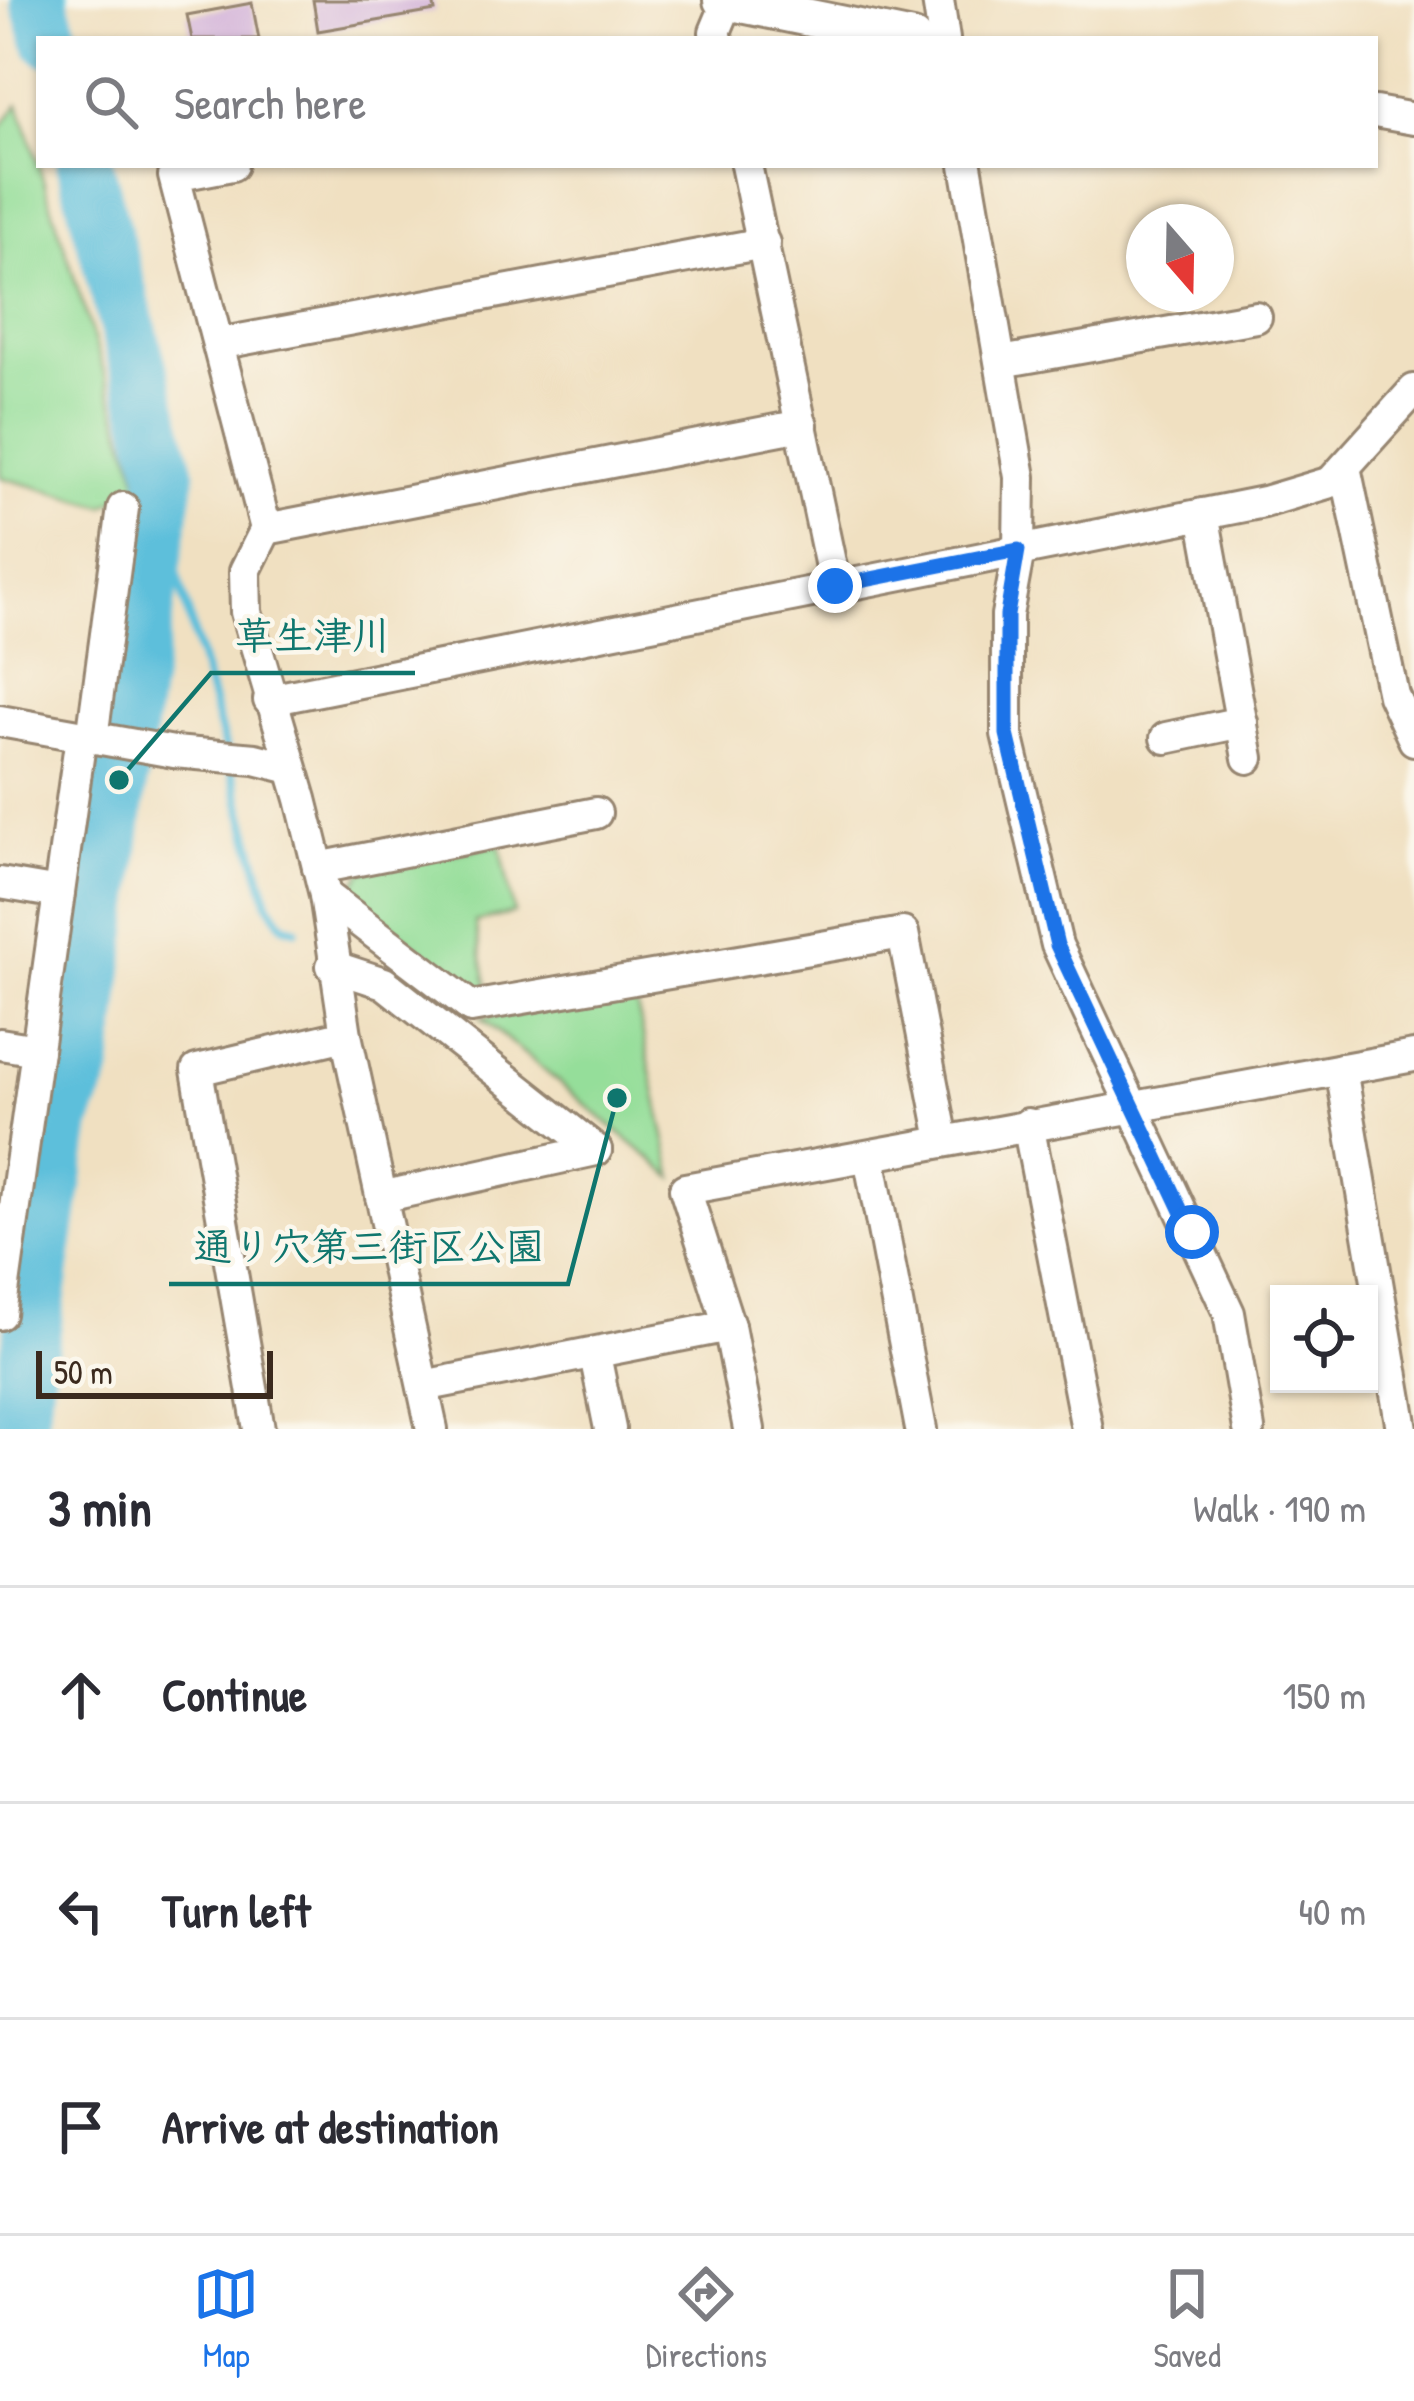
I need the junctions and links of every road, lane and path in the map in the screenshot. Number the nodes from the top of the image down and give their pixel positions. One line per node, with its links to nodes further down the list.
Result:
1 (938, 0): 6 (street)
2 (725, 1): 3 (street); 4 (street)
3 (823, 11): 5 (street)
4 (717, 36)
5 (903, 36)
6 (944, 36)
7 (1378, 113): 8 (street)
8 (1414, 118)
9 (216, 168): 14 (street)
10 (747, 168): 12 (street)
11 (967, 168): 15 (street)
12 (764, 243): 14 (street); 17 (street)
13 (1256, 317): 15 (street)
14 (218, 344): 21 (street)
15 (1001, 362): 22 (street)
16 (1414, 390): 18 (street)
17 (802, 425): 21 (street); 23 (street)
18 (1345, 467): 20 (street); 29 (street)
19 (123, 508): 27 (street)
20 (1203, 514): 22 (street); 26 (street)
21 (266, 529): 24 (street)
22 (1018, 550): 23 (street); 42 (street)
23 (835, 586): 24 (street)
24 (269, 700): 31 (street)
25 (0, 721): 27 (street)
26 (1243, 722): 28 (street); 30 (street)
27 (91, 738): 31 (street); 35 (street)
28 (1166, 739)
29 (1414, 740)
30 (1248, 758)
31 (291, 769): 33 (street)
32 (596, 813): 33 (street)
33 (321, 881): 36 (street); 44 (street)
34 (0, 883): 35 (street)
35 (58, 893): 39 (street)
36 (332, 966): 37 (street); 46 (street)
37 (346, 1035): 46 (street); 51 (street)
38 (0, 1044): 39 (street)
39 (37, 1050): 47 (street)
40 (1414, 1056): 41 (street)
41 (1341, 1069): 42 (street); 58 (street)
42 (1134, 1106): 43 (street); 57 (street)
43 (1028, 1124): 44 (street); 56 (street)
44 (943, 1140): 45 (street)
45 (869, 1156): 48 (street); 55 (street)
46 (382, 1197): 50 (street)
47 (1, 1299)
48 (729, 1326): 49 (street); 54 (street)
49 (595, 1355): 50 (street); 53 (street)
50 (423, 1386): 52 (street)
51 (259, 1429)
52 (432, 1429)
53 (610, 1429)
54 (749, 1429)
55 (921, 1429)
56 (1087, 1429)
57 (1249, 1429)
58 (1402, 1429)

